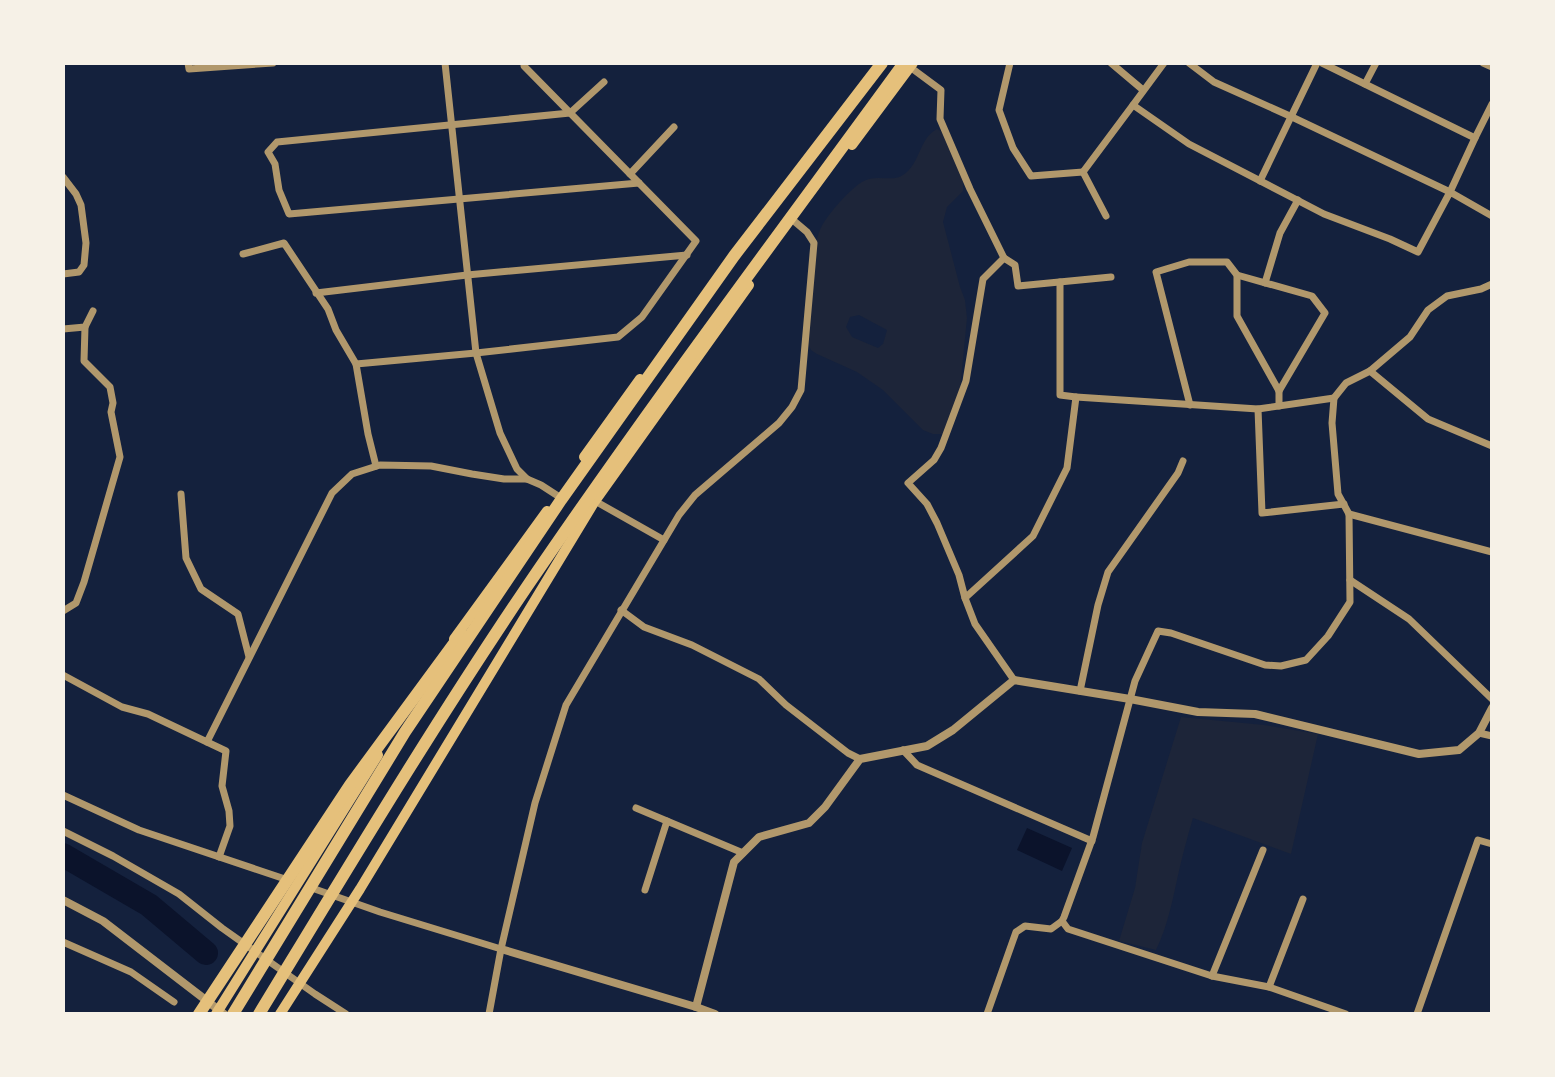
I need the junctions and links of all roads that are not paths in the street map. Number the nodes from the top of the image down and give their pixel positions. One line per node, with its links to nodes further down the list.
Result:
1 (188, 63): 2 (street)
2 (273, 63)
3 (444, 63): 23 (street)
4 (524, 63): 21 (street)
5 (874, 63): 65 (highway)
6 (882, 63): 65 (highway)
7 (1010, 63): 26 (street)
8 (1111, 63): 18 (street)
9 (1164, 63): 18 (street)
10 (1189, 63): 22 (street)
11 (1320, 63): 17 (street); 22 (street)
12 (1376, 63): 17 (street)
13 (1483, 63): 15 (street)
14 (909, 64): 36 (highway); 39 (street); 109 (highway)
15 (1492, 67)
16 (604, 82): 21 (street)
17 (1365, 84): 25 (street)
18 (1143, 90): 20 (street)
19 (1492, 104): 25 (street)
20 (1133, 105): 26 (street); 29 (street)
21 (570, 113): 23 (street); 27 (street)
22 (1292, 117): 29 (street); 31 (street)
23 (451, 126): 32 (street); 32 (street)
24 (674, 127): 27 (street)
25 (1475, 138): 31 (street)
26 (1083, 172): 34 (street)
27 (630, 174): 30 (street)
28 (63, 177): 40 (street)
29 (1260, 181): 33 (street)
30 (639, 183): 32 (street); 38 (street)
31 (1450, 192): 33 (street); 35 (street)
32 (459, 200): 41 (street)
33 (1298, 200): 45 (street)
34 (1106, 216)
35 (1492, 216)
36 (794, 221): 66 (highway); 69 (street)
37 (243, 254): 47 (street)
38 (687, 255): 41 (street); 51 (street)
39 (1004, 258): 44 (street); 72 (street)
40 (63, 274)
41 (467, 275): 47 (street); 51 (street)
42 (1237, 275): 45 (street); 54 (street); 57 (street)
43 (1111, 277): 44 (street)
44 (1060, 282): 55 (street)
45 (1265, 283): 54 (street)
46 (1492, 284): 53 (street)
47 (316, 293): 52 (street)
48 (93, 311): 49 (street)
49 (85, 327): 50 (street); 74 (street)
50 (63, 329)
51 (476, 353): 52 (street); 63 (street)
52 (356, 364): 62 (street)
53 (1370, 371): 56 (street); 60 (street)
54 (1279, 391): 58 (street)
55 (1076, 397): 57 (street); 72 (street)
56 (1334, 398): 58 (street); 67 (street)
57 (1190, 405): 59 (street)
58 (1279, 406): 59 (street)
59 (1258, 409): 67 (street)
60 (1492, 446)
61 (1184, 461): 78 (street)
62 (376, 466): 63 (street); 75 (street)
63 (527, 479): 65 (street)
64 (181, 494): 75 (street)
65 (559, 498): 106 (highway); 107 (highway); 108 (highway)
66 (595, 501): 69 (street); 110 (highway)
67 (1344, 504): 68 (street)
68 (1349, 514): 70 (street); 71 (street)
69 (664, 540): 73 (street)
70 (1492, 552)
71 (1350, 580): 79 (street); 80 (street)
72 (965, 598): 77 (street)
73 (621, 610): 86 (street); 101 (street)
74 (63, 611)
75 (250, 658): 84 (street)
76 (63, 675): 84 (street)
77 (1014, 680): 78 (street); 85 (street)
78 (1080, 691): 79 (street)
79 (1130, 699): 82 (street); 91 (street)
80 (1492, 699)
81 (1492, 708): 82 (street)
82 (1479, 733): 83 (street)
83 (1492, 736)
84 (207, 742): 95 (street)
85 (903, 750): 86 (street); 91 (street)
86 (860, 759): 94 (street)
87 (64, 797): 95 (street)
88 (636, 808): 89 (street)
89 (667, 821): 94 (street); 96 (street)
90 (63, 831): 111 (street)
91 (1092, 841): 99 (street)
92 (1492, 844): 116 (street)
93 (1263, 850): 102 (street)
94 (743, 853): 105 (street)
95 (219, 857): 101 (street)
96 (645, 890)
97 (1303, 899): 103 (street)
98 (63, 900): 106 (street)
99 (1062, 921): 102 (street); 114 (street)
100 (63, 942): 104 (street)
101 (501, 949): 105 (street); 112 (street)
102 (1212, 976): 103 (street)
103 (1269, 987): 115 (street)
104 (174, 1002)
105 (695, 1010): 113 (street)
106 (218, 1013)
107 (199, 1014)
108 (233, 1014)
109 (259, 1014)
110 (280, 1014)
111 (346, 1014)
112 (489, 1014)
113 (715, 1014)
114 (987, 1014)
115 (1346, 1014)
116 (1417, 1014)

